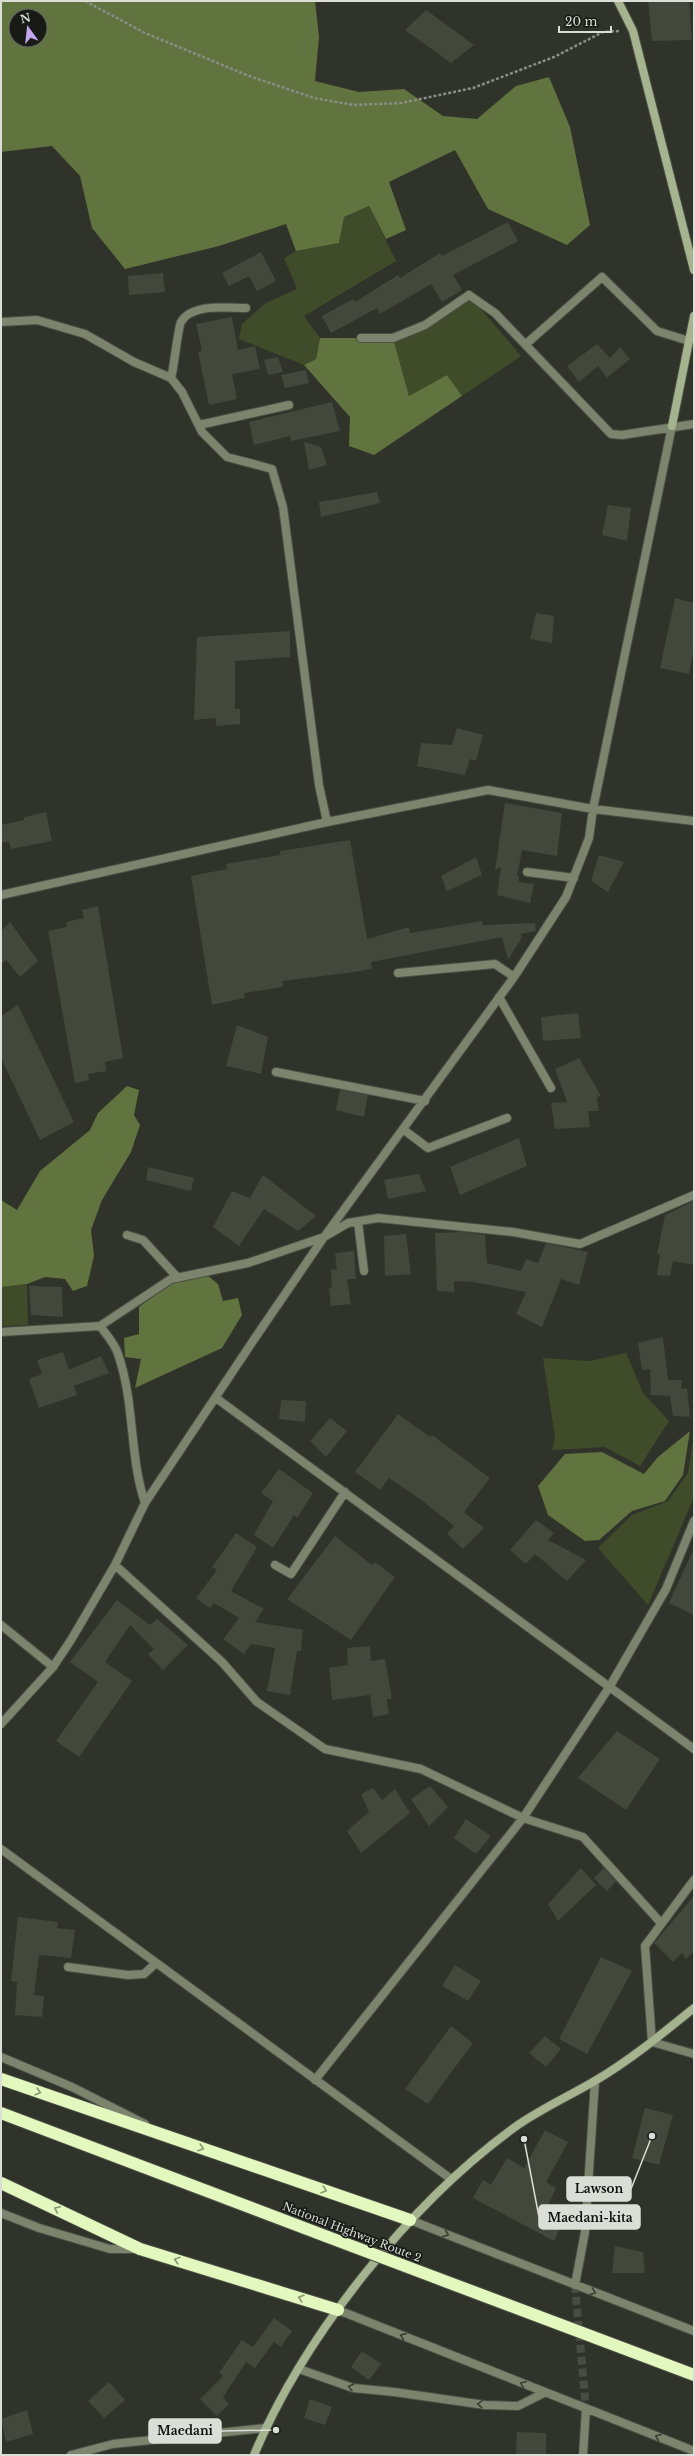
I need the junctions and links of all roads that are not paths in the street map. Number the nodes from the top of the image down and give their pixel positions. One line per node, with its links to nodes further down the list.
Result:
1 (618, 1): 2 (street)
2 (694, 270)
3 (246, 308): 9 (street)
4 (694, 316): 7 (street)
5 (1, 322): 9 (street)
6 (361, 338): 8 (street)
7 (689, 341): 8 (street); 13 (street)
8 (526, 344): 13 (street)
9 (171, 378): 12 (street)
10 (289, 405): 12 (street)
11 (694, 424): 13 (street)
12 (199, 425): 16 (street)
13 (672, 426): 14 (street)
14 (593, 809): 15 (street); 16 (street); 18 (street)
15 (694, 821)
16 (327, 822): 19 (street)
17 (528, 872): 18 (street)
18 (574, 878): 21 (street)
19 (1, 895)
20 (398, 973): 21 (street)
21 (514, 977): 22 (street)
22 (499, 997): 24 (street); 25 (street)
23 (276, 1072): 25 (street)
24 (551, 1088)
25 (425, 1101): 27 (street)
26 (507, 1118): 27 (street)
27 (404, 1130): 31 (street)
28 (694, 1195): 29 (street)
29 (358, 1222): 31 (street); 32 (street)
30 (127, 1235): 33 (street)
31 (324, 1237): 33 (street); 36 (street)
32 (364, 1271)
33 (178, 1278): 34 (street)
34 (100, 1326): 35 (street); 38 (street)
35 (1, 1332)
36 (216, 1398): 37 (street); 38 (street)
37 (345, 1492): 41 (street); 44 (street)
38 (146, 1503): 40 (street)
39 (694, 1521): 44 (street)
40 (115, 1565): 43 (street); 47 (street)
41 (275, 1565)
42 (1, 1625): 43 (street)
43 (53, 1667): 45 (street)
44 (610, 1686): 46 (street); 47 (street)
45 (1, 1724)
46 (694, 1749)
47 (523, 1818): 50 (street); 58 (street)
48 (1, 1849): 51 (street)
49 (694, 1880): 50 (street)
50 (662, 1923): 54 (street)
51 (156, 1963): 52 (street); 58 (street)
52 (68, 1967)
53 (694, 2008): 54 (street)
54 (652, 2042): 55 (street); 59 (street)
55 (694, 2054)
56 (1, 2057): 61 (street)
57 (1, 2079): 61 (highway, one-way to 61)
58 (315, 2080): 62 (street)
59 (595, 2081): 62 (street); 67 (street)
60 (1, 2113): 71 (highway, National Highway Route 2, bridge)
61 (173, 2138): 65 (highway, one-way to 65)
62 (451, 2179): 65 (street)
63 (1, 2183): 66 (highway, one-way to 63)
64 (1, 2213): 66 (street)
65 (410, 2220): 67 (street, one-way to 67); 68 (street)
66 (140, 2249): 68 (highway, one-way to 66)
67 (575, 2285): 69 (street, one-way to 69)
68 (338, 2310): 70 (street); 72 (street, one-way to 68)
69 (694, 2330)
70 (299, 2370): 72 (street, one-way to 70); 74 (street)
71 (694, 2376)
72 (544, 2393): 73 (street)
73 (586, 2409): 75 (street, one-way to 73); 78 (street)
74 (265, 2428): 76 (street); 77 (street)
75 (694, 2451)
76 (71, 2455)
77 (254, 2455)
78 (583, 2455)

